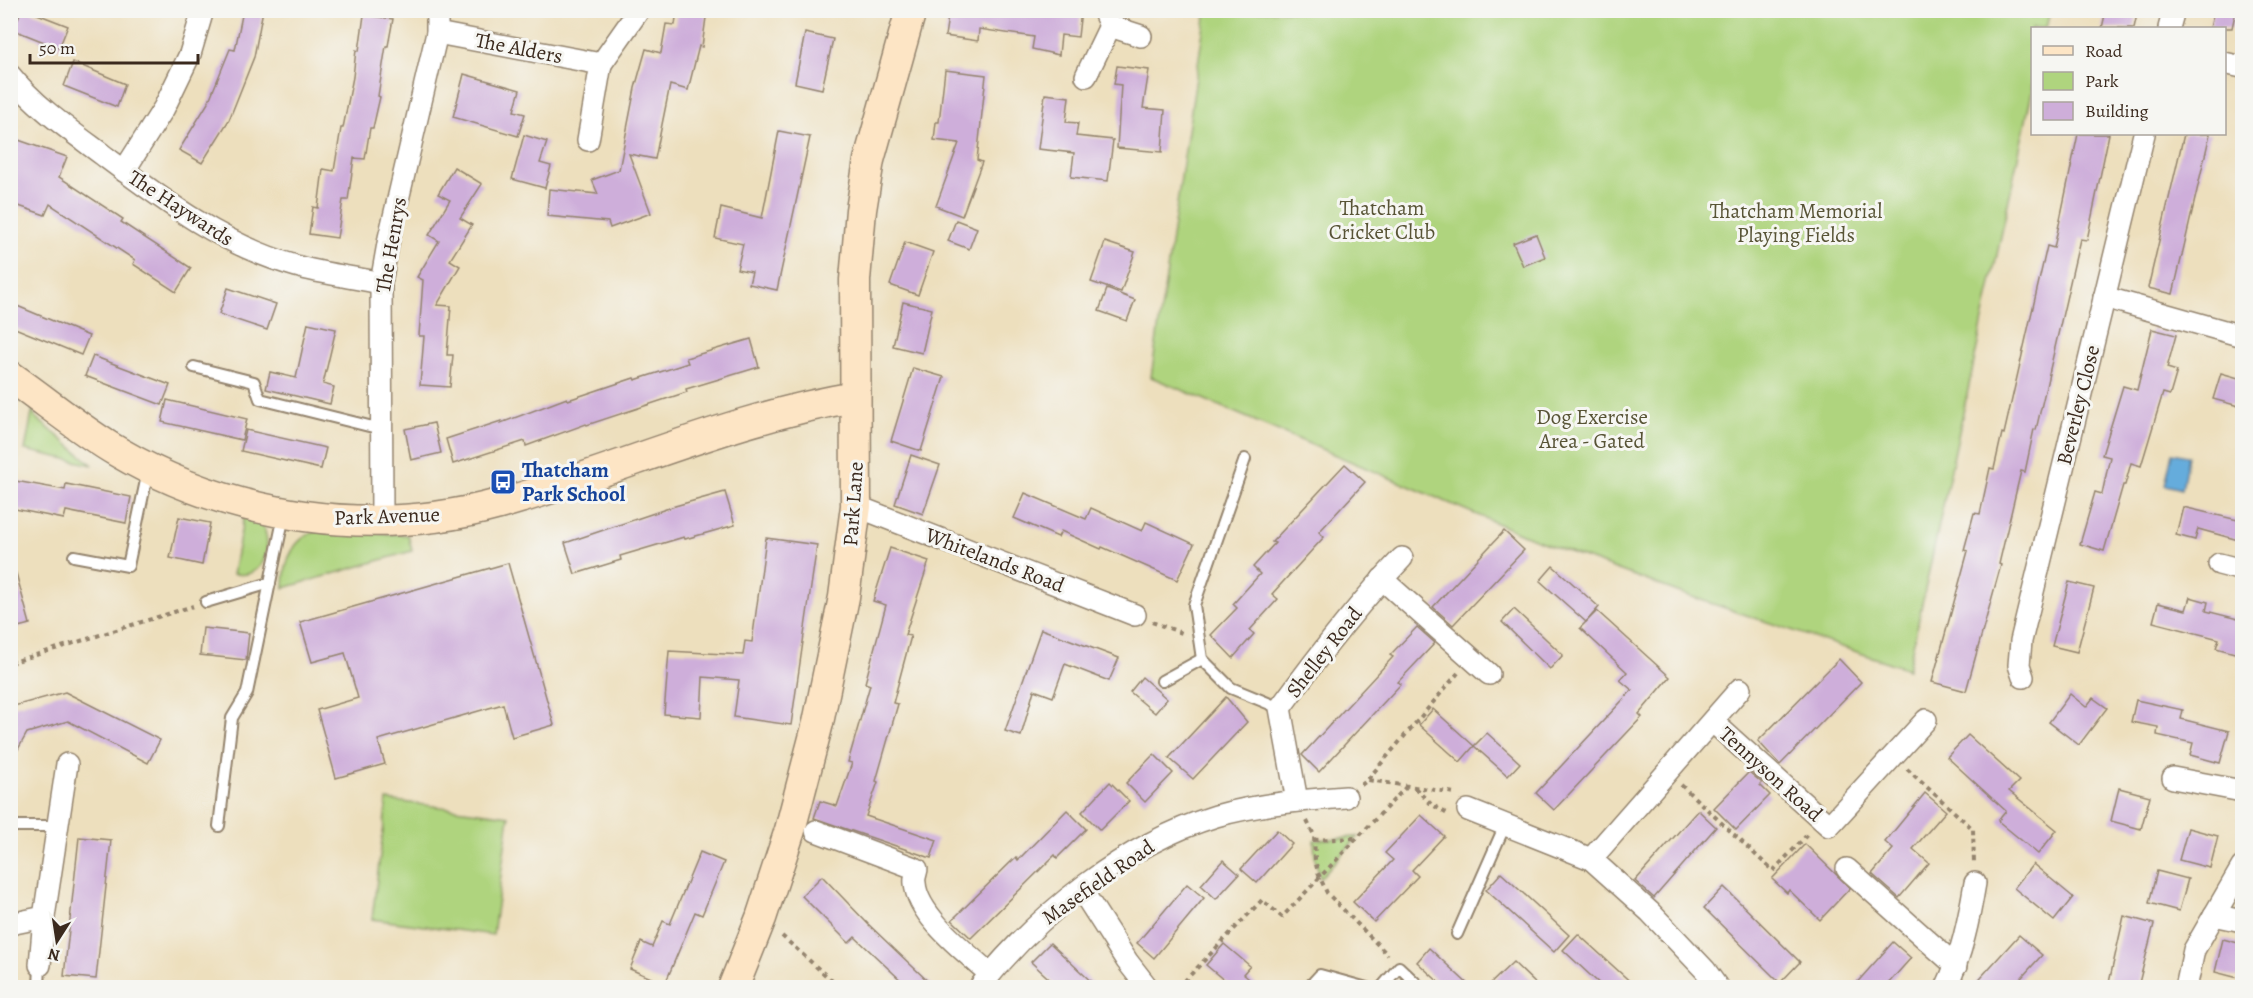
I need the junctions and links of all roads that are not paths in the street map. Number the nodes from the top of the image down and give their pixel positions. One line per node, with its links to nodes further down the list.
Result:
1 (203, 10): 17 (street)
2 (437, 10): 8 (street, The Henrys)
3 (639, 10): 11 (street)
4 (911, 10): 23 (street, Park Lane)
5 (2174, 10): 7 (street)
6 (1107, 18): 9 (street); 14 (street)
7 (2169, 27)
8 (437, 33): 11 (street, The Alders); 18 (street, The Henrys)
9 (1141, 36)
10 (2226, 63): 12 (street)
11 (601, 64): 16 (street)
12 (2242, 67)
13 (10, 75): 17 (street, The Haywards)
14 (1086, 76)
15 (2144, 135): 19 (street, Beverley Close)
16 (588, 140)
17 (124, 171): 18 (street, The Haywards)
18 (381, 283): 24 (street, The Henrys)
19 (2104, 297): 20 (street); 40 (street, Beverley Close)
20 (2242, 336)
21 (194, 367): 24 (lane)
22 (10, 375): 26 (street, Park Avenue)
23 (855, 397): 27 (street, Park Lane); 29 (street, Park Avenue)
24 (381, 429): 29 (street, The Henrys)
25 (1245, 459): 38 (lane)
26 (148, 468): 28 (street, Park Avenue); 30 (lane)
27 (856, 506): 37 (street, Whitelands Road); 71 (street, Park Lane)
28 (285, 514): 29 (street, Park Avenue); 35 (lane)
29 (382, 520)
30 (74, 556)
31 (1402, 558): 34 (street, Shelley Road)
32 (2219, 564): 33 (street)
33 (2242, 570)
34 (1382, 579): 39 (street); 43 (street, Shelley Road)
35 (270, 583): 36 (lane); 55 (lane)
36 (206, 602)
37 (1135, 615)
38 (1202, 659): 41 (lane); 43 (lane)
39 (1489, 674)
40 (2023, 678)
41 (1162, 681)
42 (1740, 690): 45 (street, Tennyson Road)
43 (1280, 708): 50 (street, Shelley Road)
44 (1926, 720): 45 (street, Tennyson Road)
45 (1713, 722): 57 (street, Tennyson Road)
46 (67, 764): 54 (street)
47 (2173, 778): 48 (street)
48 (2242, 791)
49 (1346, 797): 50 (street, Masefield Road)
50 (1297, 801): 61 (street, Masefield Road)
51 (1463, 814): 53 (street)
52 (10, 825): 54 (lane)
53 (1505, 825): 57 (street); 66 (lane)
54 (58, 826): 63 (street)
55 (219, 826)
56 (816, 831): 69 (street)
57 (1591, 860): 77 (street)
58 (2242, 867): 62 (street)
59 (1847, 869): 68 (street)
60 (1975, 883): 68 (street)
61 (1081, 889): 69 (street, Masefield Road); 72 (street)
62 (2214, 915): 64 (street); 79 (street)
63 (44, 917): 65 (street); 67 (street)
64 (2242, 921)
65 (10, 924)
66 (1457, 934)
67 (40, 965): 70 (lane)
68 (1956, 966): 78 (street)
69 (985, 981)
70 (39, 987)
71 (733, 987)
72 (1148, 987)
73 (1308, 987): 74 (lane)
74 (1367, 987)
75 (1381, 987): 76 (lane)
76 (1421, 987)
77 (1718, 987)
78 (1946, 987)
79 (2186, 987)

